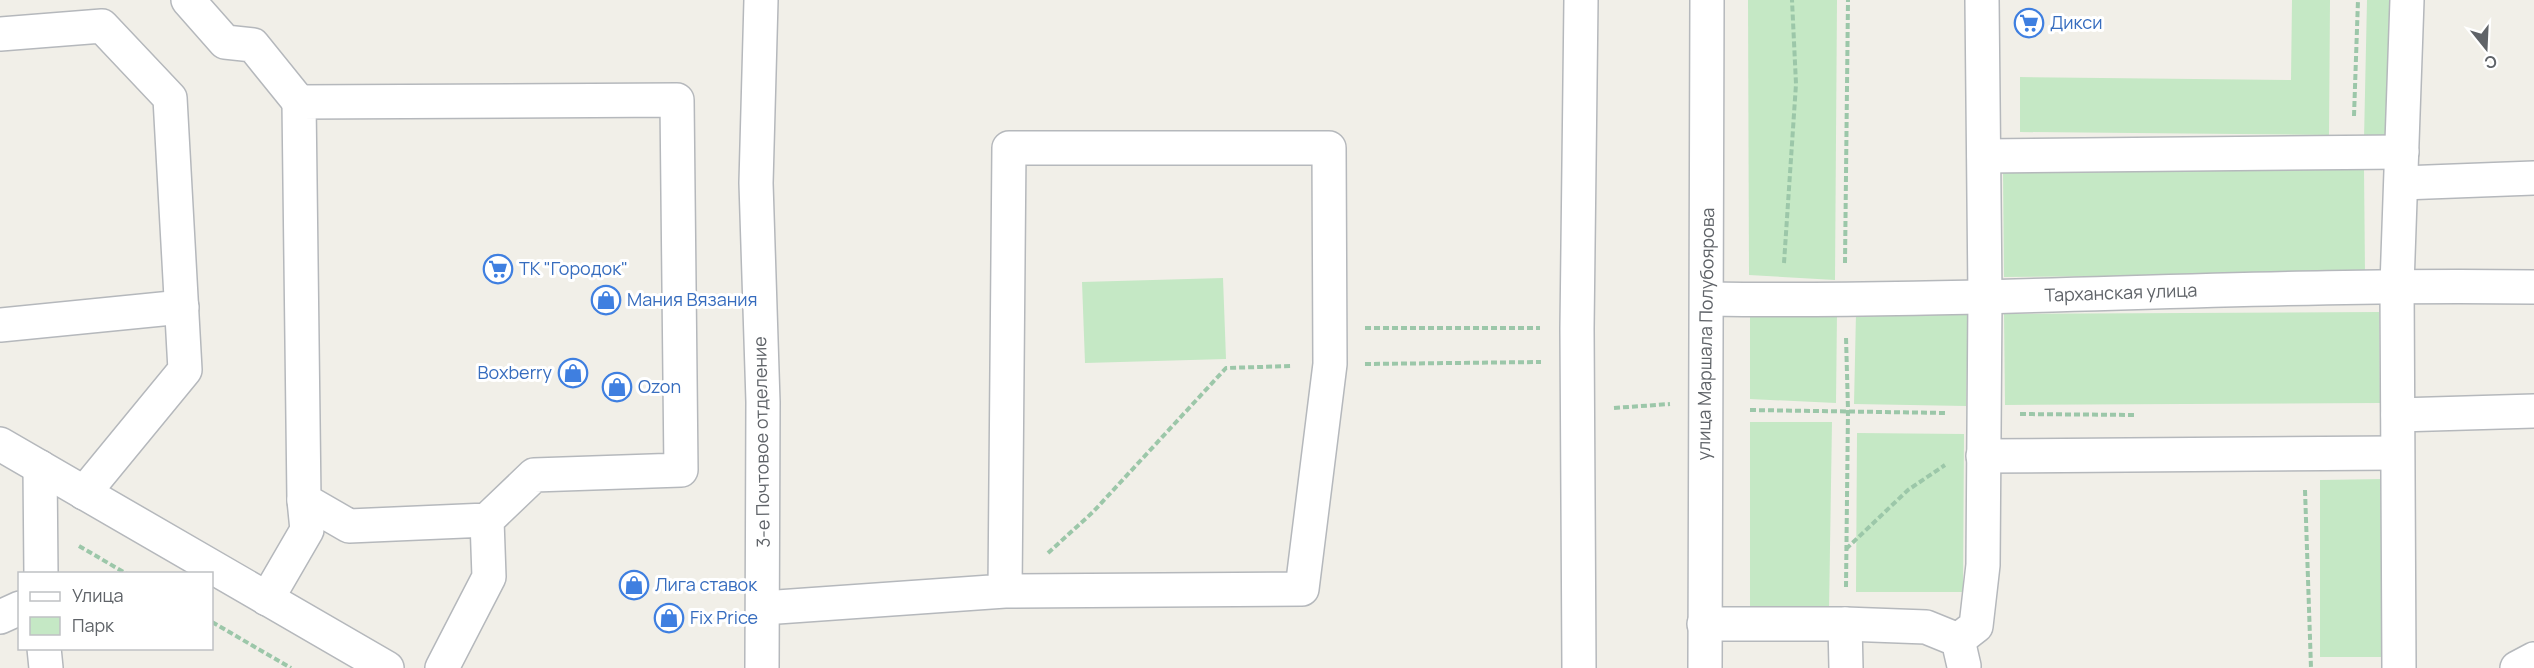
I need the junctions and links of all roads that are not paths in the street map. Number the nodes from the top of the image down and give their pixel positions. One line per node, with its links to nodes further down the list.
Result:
1 (188, 0): 8 (street)
2 (760, 0): 30 (street, 3-е Почтовое отделение)
3 (1581, 0): 41 (street)
4 (1707, 0): 15 (street, улица Маршала Полубоярова)
5 (1982, 0): 9 (street)
6 (2407, 0): 10 (street)
7 (0, 34): 16 (street)
8 (299, 102): 25 (street); 26 (street)
9 (1984, 156): 10 (street); 14 (street)
10 (2402, 168): 11 (street); 12 (street)
11 (2534, 178)
12 (2397, 285): 13 (street, Тарханская улица); 14 (street, Тарханская улица); 19 (street)
13 (2534, 287)
14 (1985, 297): 15 (street, Тарханская улица); 22 (street)
15 (1708, 299): 33 (street, улица Маршала Полубоярова)
16 (182, 307): 17 (street); 24 (street)
17 (0, 325)
18 (2534, 411): 19 (street)
19 (2398, 416): 21 (street)
20 (0, 444): 23 (street)
21 (2396, 453): 22 (street); 44 (street)
22 (1983, 456): 34 (street)
23 (40, 467): 24 (street); 27 (street)
24 (84, 493): 29 (street)
25 (304, 500): 26 (street); 29 (street)
26 (487, 520): 39 (street)
27 (41, 572)
28 (1005, 591): 28 (street); 30 (street)
29 (267, 599): 38 (street)
30 (763, 608): 40 (street, 3-е Почтовое отделение)
31 (18, 610): 32 (street)
32 (0, 617)
33 (1704, 624): 34 (street); 42 (street, улица Маршала Полубоярова)
34 (1845, 624): 43 (street)
35 (44, 650): 37 (street)
36 (2534, 659): 45 (street)
37 (45, 668)
38 (387, 668)
39 (442, 668)
40 (762, 668)
41 (1579, 668)
42 (1705, 668)
43 (1846, 668)
44 (2399, 668)
45 (2517, 668)

